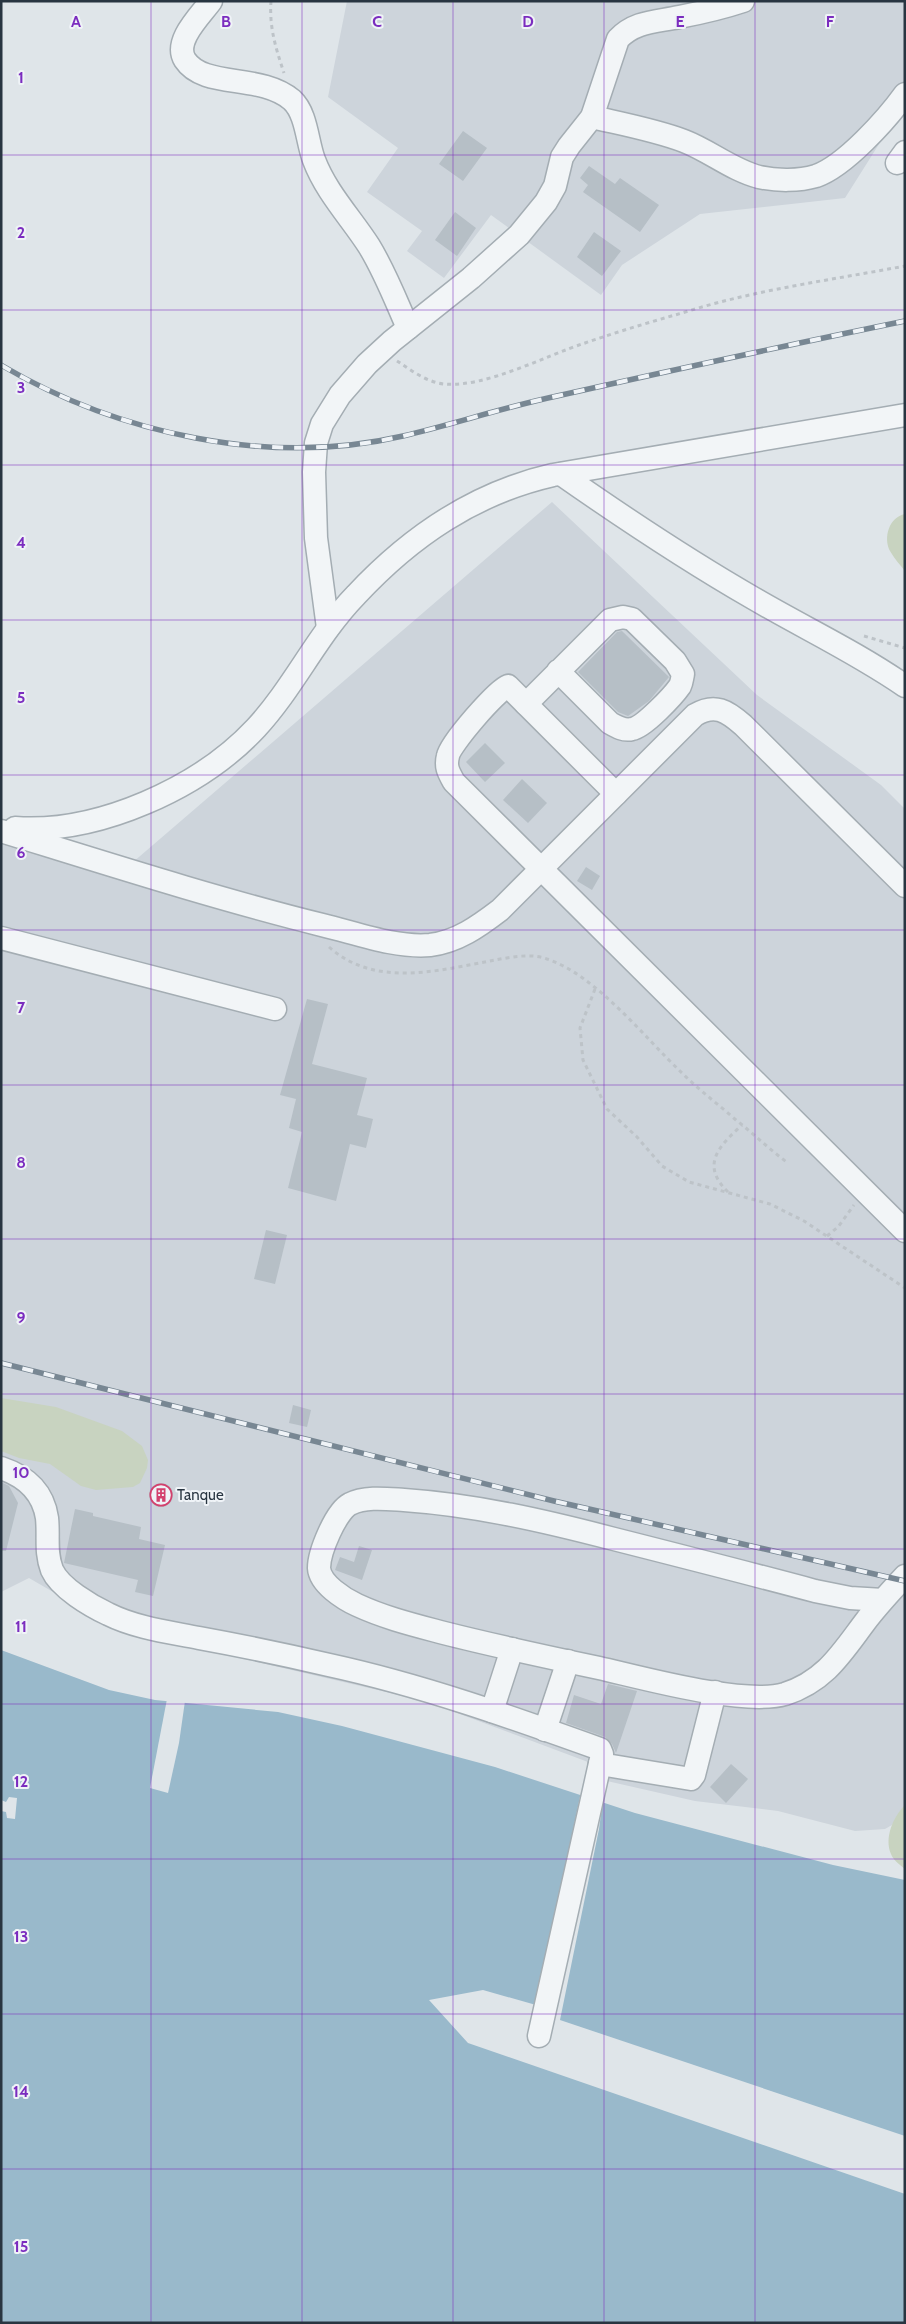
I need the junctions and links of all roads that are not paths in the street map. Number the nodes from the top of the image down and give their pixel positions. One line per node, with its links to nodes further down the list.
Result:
1 (211, 1): 5 (street)
2 (743, 1): 4 (street)
3 (905, 94): 4 (street)
4 (592, 116): 5 (street)
5 (408, 328): 8 (street)
6 (905, 416): 7 (street)
7 (562, 474): 8 (street); 10 (street)
8 (328, 628): 13 (street)
9 (558, 671): 9 (street); 11 (street)
10 (905, 686)
11 (526, 704): 12 (street); 14 (street)
12 (616, 794): 14 (street); 15 (street)
13 (1, 829): 14 (street)
14 (543, 869): 18 (street)
15 (905, 886)
16 (1, 938): 17 (street)
17 (275, 1009)
18 (905, 1231)
19 (1, 1468): 25 (street)
20 (905, 1576): 21 (street)
21 (883, 1600): 22 (street); 24 (street)
22 (512, 1649): 23 (street); 25 (street)
23 (568, 1662): 24 (street); 26 (street)
24 (715, 1692): 27 (street)
25 (492, 1711): 26 (street)
26 (545, 1730): 27 (street)
27 (600, 1764): 28 (street)
28 (539, 2036)

